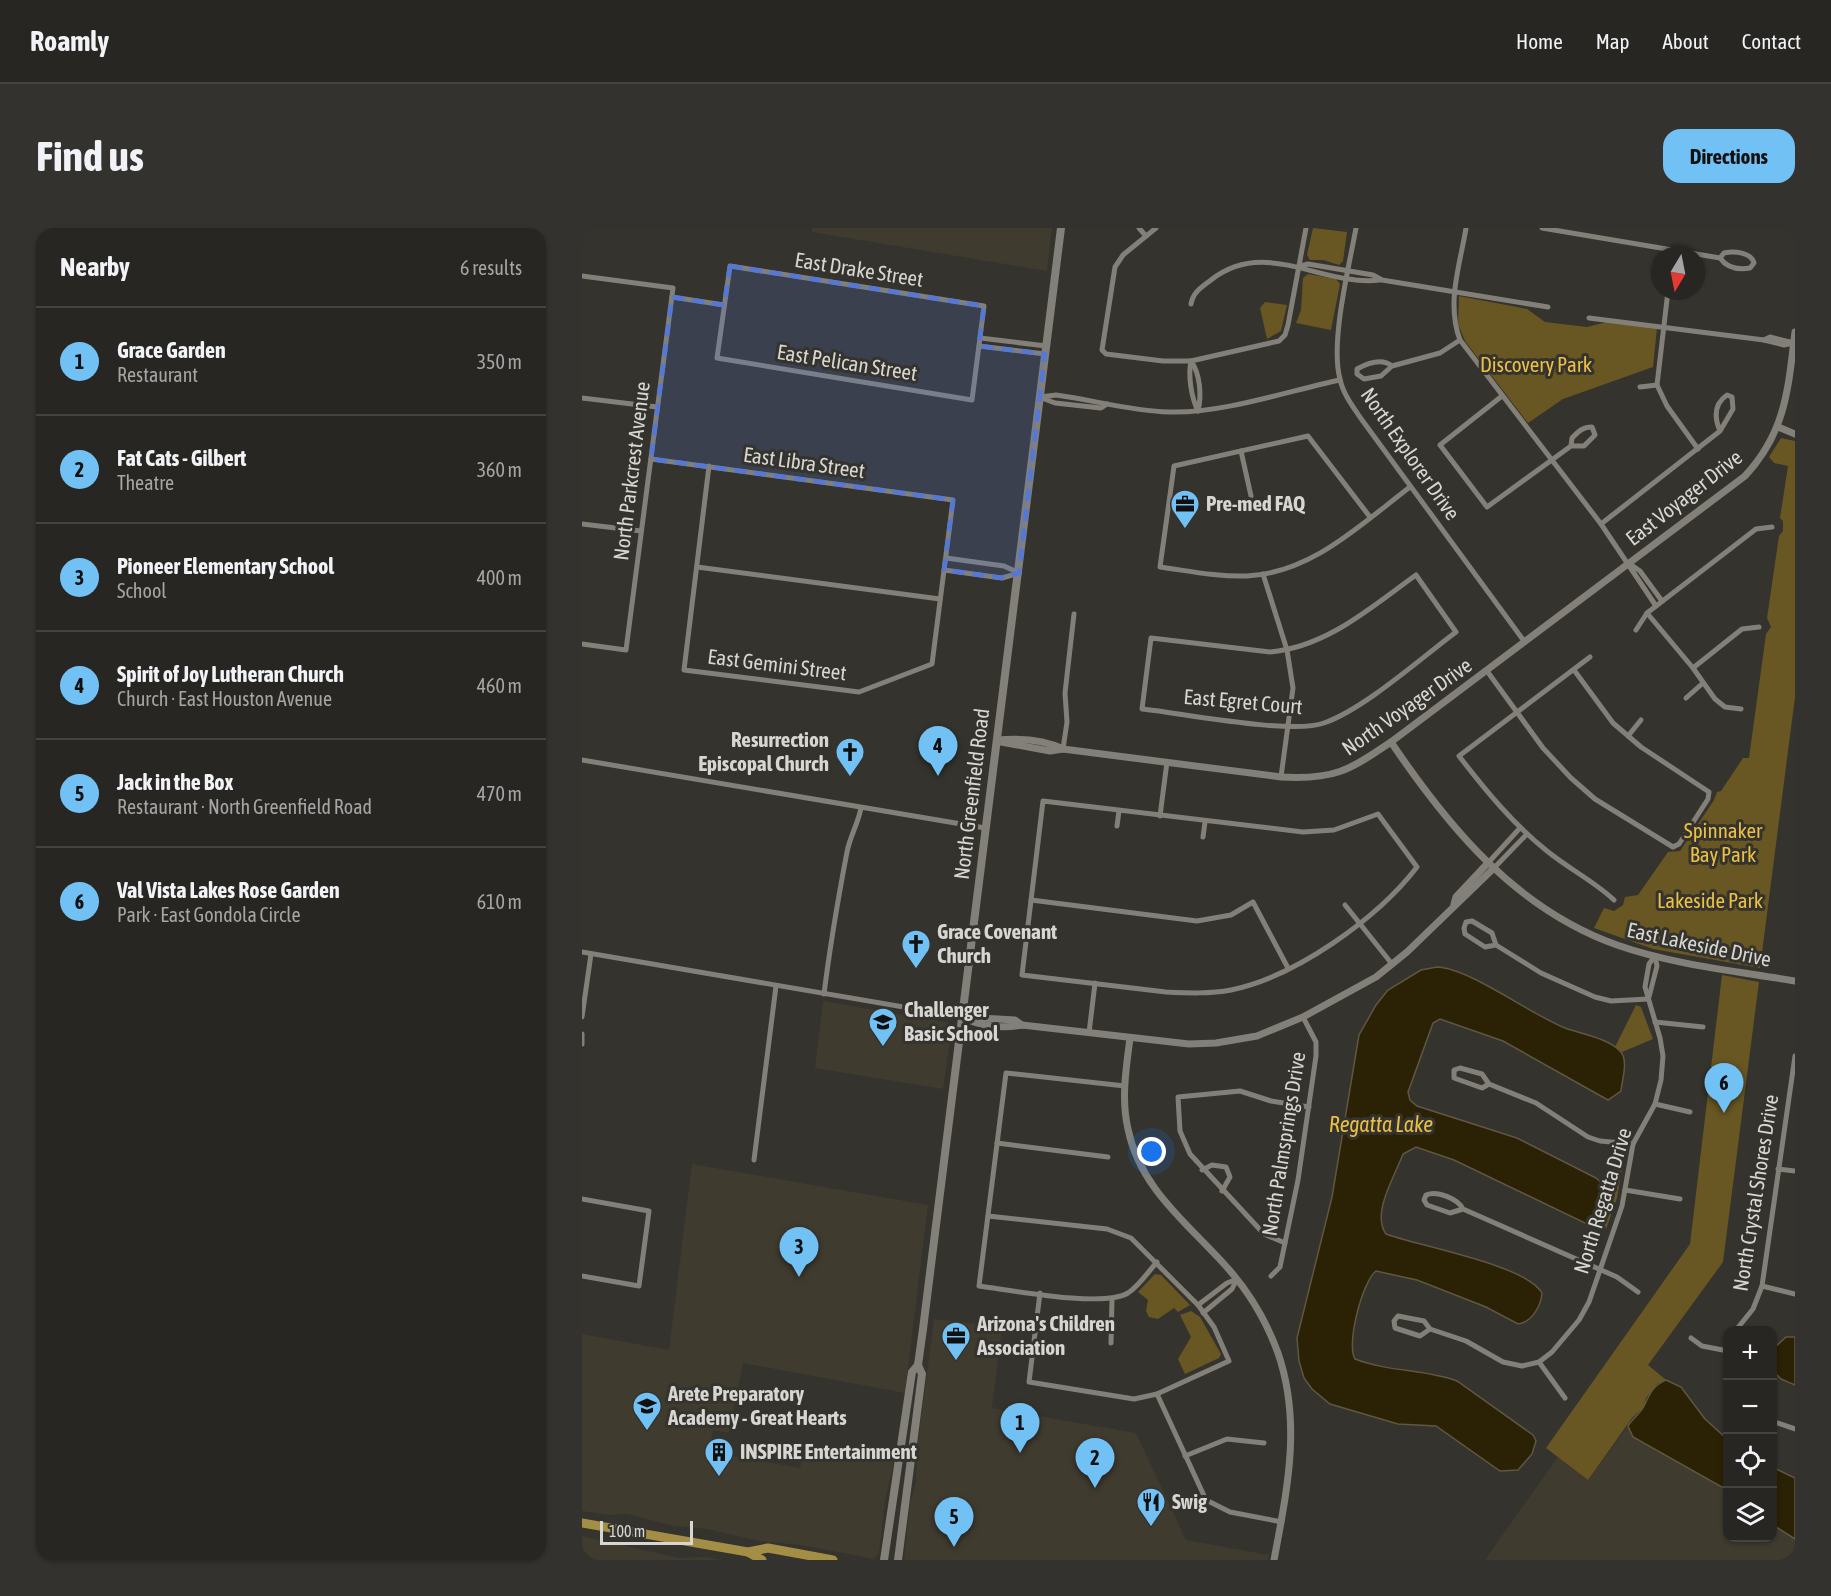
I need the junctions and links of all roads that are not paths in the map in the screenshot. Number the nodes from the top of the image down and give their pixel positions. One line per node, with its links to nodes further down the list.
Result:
1 (1061, 228): 28 (main road, North Greenfield Road)
2 (1139, 228): 8 (street)
3 (1156, 228): 8 (street)
4 (1306, 228): 12 (street)
5 (1356, 228): 13 (street, North Explorer Drive)
6 (1466, 228): 15 (street)
7 (1542, 228): 9 (street)
8 (1146, 236): 29 (street)
9 (1651, 248)
10 (1705, 256): 11 (street)
11 (1720, 258): 11 (street)
12 (1300, 266): 13 (street); 18 (street); 29 (street)
13 (1348, 274): 15 (street); 31 (street, North Explorer Drive)
14 (582, 276): 16 (street)
15 (1455, 292): 20 (street); 25 (street)
16 (672, 297): 19 (street); 37 (street, North Parkcrest Avenue)
17 (1666, 300): 22 (street)
18 (1191, 304)
19 (724, 305): 24 (street, East Drake Street); 27 (street, East Pelican Street)
20 (1548, 308)
21 (1589, 318): 22 (street)
22 (1662, 326): 26 (street); 32 (street)
23 (1795, 333): 26 (street)
24 (980, 338): 27 (street); 28 (street)
25 (1460, 340): 30 (street); 34 (street)
26 (1794, 343): 39 (street)
27 (979, 346): 28 (street)
28 (1046, 350): 35 (main road, North Greenfield Road)
29 (1191, 361): 38 (street)
30 (1392, 366): 30 (street)
31 (1340, 380): 38 (street); 48 (street, North Explorer Drive)
32 (1657, 385): 33 (street); 43 (street)
33 (1640, 387)
34 (1502, 396): 46 (street); 46 (street)
35 (1041, 397): 38 (street); 59 (main road, North Greenfield Road)
36 (582, 398): 37 (street)
37 (657, 407): 45 (street, North Parkcrest Avenue)
38 (1198, 411)
39 (1778, 427): 41 (street); 56 (street, East Voyager Drive)
40 (1720, 431): 40 (street); 43 (street)
41 (1795, 434)
42 (1571, 446): 42 (street); 46 (street)
43 (1698, 449): 52 (street)
44 (1241, 451): 49 (street); 50 (street); 60 (street)
45 (651, 459): 47 (street, East Libra Street); 54 (street, North Parkcrest Avenue)
46 (1552, 460): 52 (street)
47 (709, 466): 55 (street, East Libra Street); 57 (street)
48 (1410, 487): 50 (street); 68 (street, North Explorer Drive)
49 (1251, 496)
50 (1370, 517): 60 (street)
51 (582, 524): 54 (street)
52 (1601, 524): 56 (street)
53 (1772, 527): 62 (street)
54 (641, 531): 69 (street, North Parkcrest Avenue)
55 (946, 558): 58 (street); 59 (street)
56 (1628, 563): 62 (street); 63 (street); 68 (street, North Voyager Drive)
57 (697, 567): 61 (street); 61 (street, East Gemini Street)
58 (944, 570): 59 (street); 61 (street)
59 (1019, 573): 82 (main road, North Greenfield Road)
60 (1263, 574): 70 (street)
61 (940, 599)
62 (1662, 601): 63 (street)
63 (1656, 606): 64 (street)
64 (1647, 613): 67 (street); 72 (street)
65 (1074, 614): 84 (street)
66 (1759, 627): 72 (street)
67 (1636, 630)
68 (1524, 641): 74 (street, North Voyager Drive)
69 (582, 644)
70 (1287, 650): 80 (street); 80 (street, East Egret Court); 80 (street, East Egret Court)
71 (1590, 657): 73 (street)
72 (1693, 668): 75 (street)
73 (1574, 670): 78 (street); 81 (street)
74 (1487, 671): 78 (street); 83 (street, North Voyager Drive)
75 (1703, 683): 76 (street); 77 (street)
76 (1686, 698)
77 (1741, 709)
78 (1518, 712): 81 (street); 94 (street)
79 (1641, 720): 81 (street)
80 (1289, 727): 87 (street)
81 (1628, 736)
82 (997, 740): 84 (street, North Voyager Drive); 93 (main road, North Greenfield Road)
83 (1391, 742): 87 (street, North Voyager Drive); 97 (street, East Lakeside Drive)
84 (1063, 749): 86 (street, North Voyager Drive)
85 (582, 760): 88 (street)
86 (1167, 762): 87 (street, North Voyager Drive); 90 (street)
87 (1281, 777)
88 (861, 808): 93 (street); 111 (street)
89 (1119, 811): 90 (street); 92 (street); 98 (street)
90 (1160, 816): 91 (street)
91 (1205, 822): 96 (street); 101 (street)
92 (1117, 826)
93 (985, 828): 114 (main road, North Greenfield Road)
94 (1520, 828): 95 (street); 97 (street)
95 (1527, 834): 97 (street); 99 (street)
96 (1203, 837)
97 (1490, 867): 105 (street, East Lakeside Drive); 106 (street)
98 (1031, 900): 107 (street); 109 (street)
99 (1614, 900)
100 (1345, 905): 101 (street)
101 (1361, 923): 106 (street); 107 (street)
102 (1496, 945): 102 (street); 112 (street)
103 (582, 952): 104 (street)
104 (591, 954): 110 (street); 113 (street)
105 (1655, 956): 108 (street, East Lakeside Drive); 112 (street, North Regatta Drive)
106 (1392, 964): 115 (street)
107 (1288, 968): 109 (street)
108 (1795, 981)
109 (1095, 983): 118 (street)
110 (776, 986): 111 (street); 131 (street)
111 (824, 994): 114 (street)
112 (1648, 999): 116 (street, North Regatta Drive)
113 (582, 1017)
114 (962, 1017): 118 (street); 160 (main road, North Greenfield Road)
115 (1303, 1017): 120 (street); 126 (street, North Palmsprings Drive)
116 (1655, 1022): 117 (street); 125 (street, North Regatta Drive)
117 (1703, 1027)
118 (1089, 1033): 120 (street)
119 (582, 1034): 121 (street)
120 (1130, 1038): 124 (street)
121 (582, 1044)
122 (1795, 1056): 132 (street, North Crystal Shores Drive)
123 (1489, 1084): 123 (street); 129 (street)
124 (1125, 1086): 128 (street); 146 (street)
125 (1655, 1104): 127 (street); 129 (street, North Regatta Drive)
126 (1310, 1107): 133 (street); 141 (street, North Palmsprings Drive)
127 (1690, 1112)
128 (997, 1143): 130 (street); 140 (street)
129 (1634, 1144): 135 (street, North Regatta Drive)
130 (1108, 1157)
131 (754, 1160)
132 (1778, 1169): 134 (street); 147 (street, North Crystal Shores Drive)
133 (1202, 1170): 136 (street); 136 (street)
134 (1795, 1171)
135 (1626, 1190): 138 (street); 143 (street, North Regatta Drive)
136 (1222, 1191): 141 (street)
137 (582, 1199): 144 (street)
138 (1680, 1199)
139 (1463, 1209): 139 (street); 143 (street)
140 (988, 1216): 142 (street); 149 (street)
141 (1285, 1243): 145 (street, North Palmsprings Drive)
142 (1157, 1262): 151 (street); 152 (street)
143 (1600, 1270): 148 (street); 159 (street, North Regatta Drive)
144 (582, 1276)
145 (1271, 1276)
146 (1237, 1279): 152 (street); 153 (street); 171 (street)
147 (1762, 1286): 150 (street); 154 (street, North Crystal Shores Drive)
148 (1638, 1292)
149 (1040, 1293): 151 (street); 161 (street)
150 (1795, 1294)
151 (1112, 1299): 157 (street)
152 (1198, 1305): 153 (street)
153 (1203, 1313): 161 (street)
154 (1739, 1326)
155 (1430, 1329): 155 (street); 159 (street)
156 (1691, 1338): 158 (street)
157 (1111, 1343)
158 (1723, 1350)
159 (1539, 1362): 162 (street)
160 (918, 1365): 163 (main road, North Greenfield Road); 164 (main road, North Greenfield Road)
161 (1157, 1394): 168 (street)
162 (1565, 1398)
163 (917, 1409): 164 (main road); 169 (main road, North Greenfield Road)
164 (907, 1412): 170 (main road, North Greenfield Road)
165 (1777, 1423): 166 (street)
166 (1795, 1430)
167 (1264, 1443): 168 (street)
168 (1185, 1456): 171 (street)
169 (911, 1461): 170 (main road); 177 (main road, North Greenfield Road)
170 (899, 1463): 176 (main road, North Greenfield Road)
171 (1282, 1522): 178 (street)
172 (582, 1523): 173 (main road)
173 (748, 1552): 174 (main road); 175 (main road)
174 (762, 1560)
175 (833, 1560)
176 (884, 1560)
177 (898, 1560)
178 (1274, 1560)

